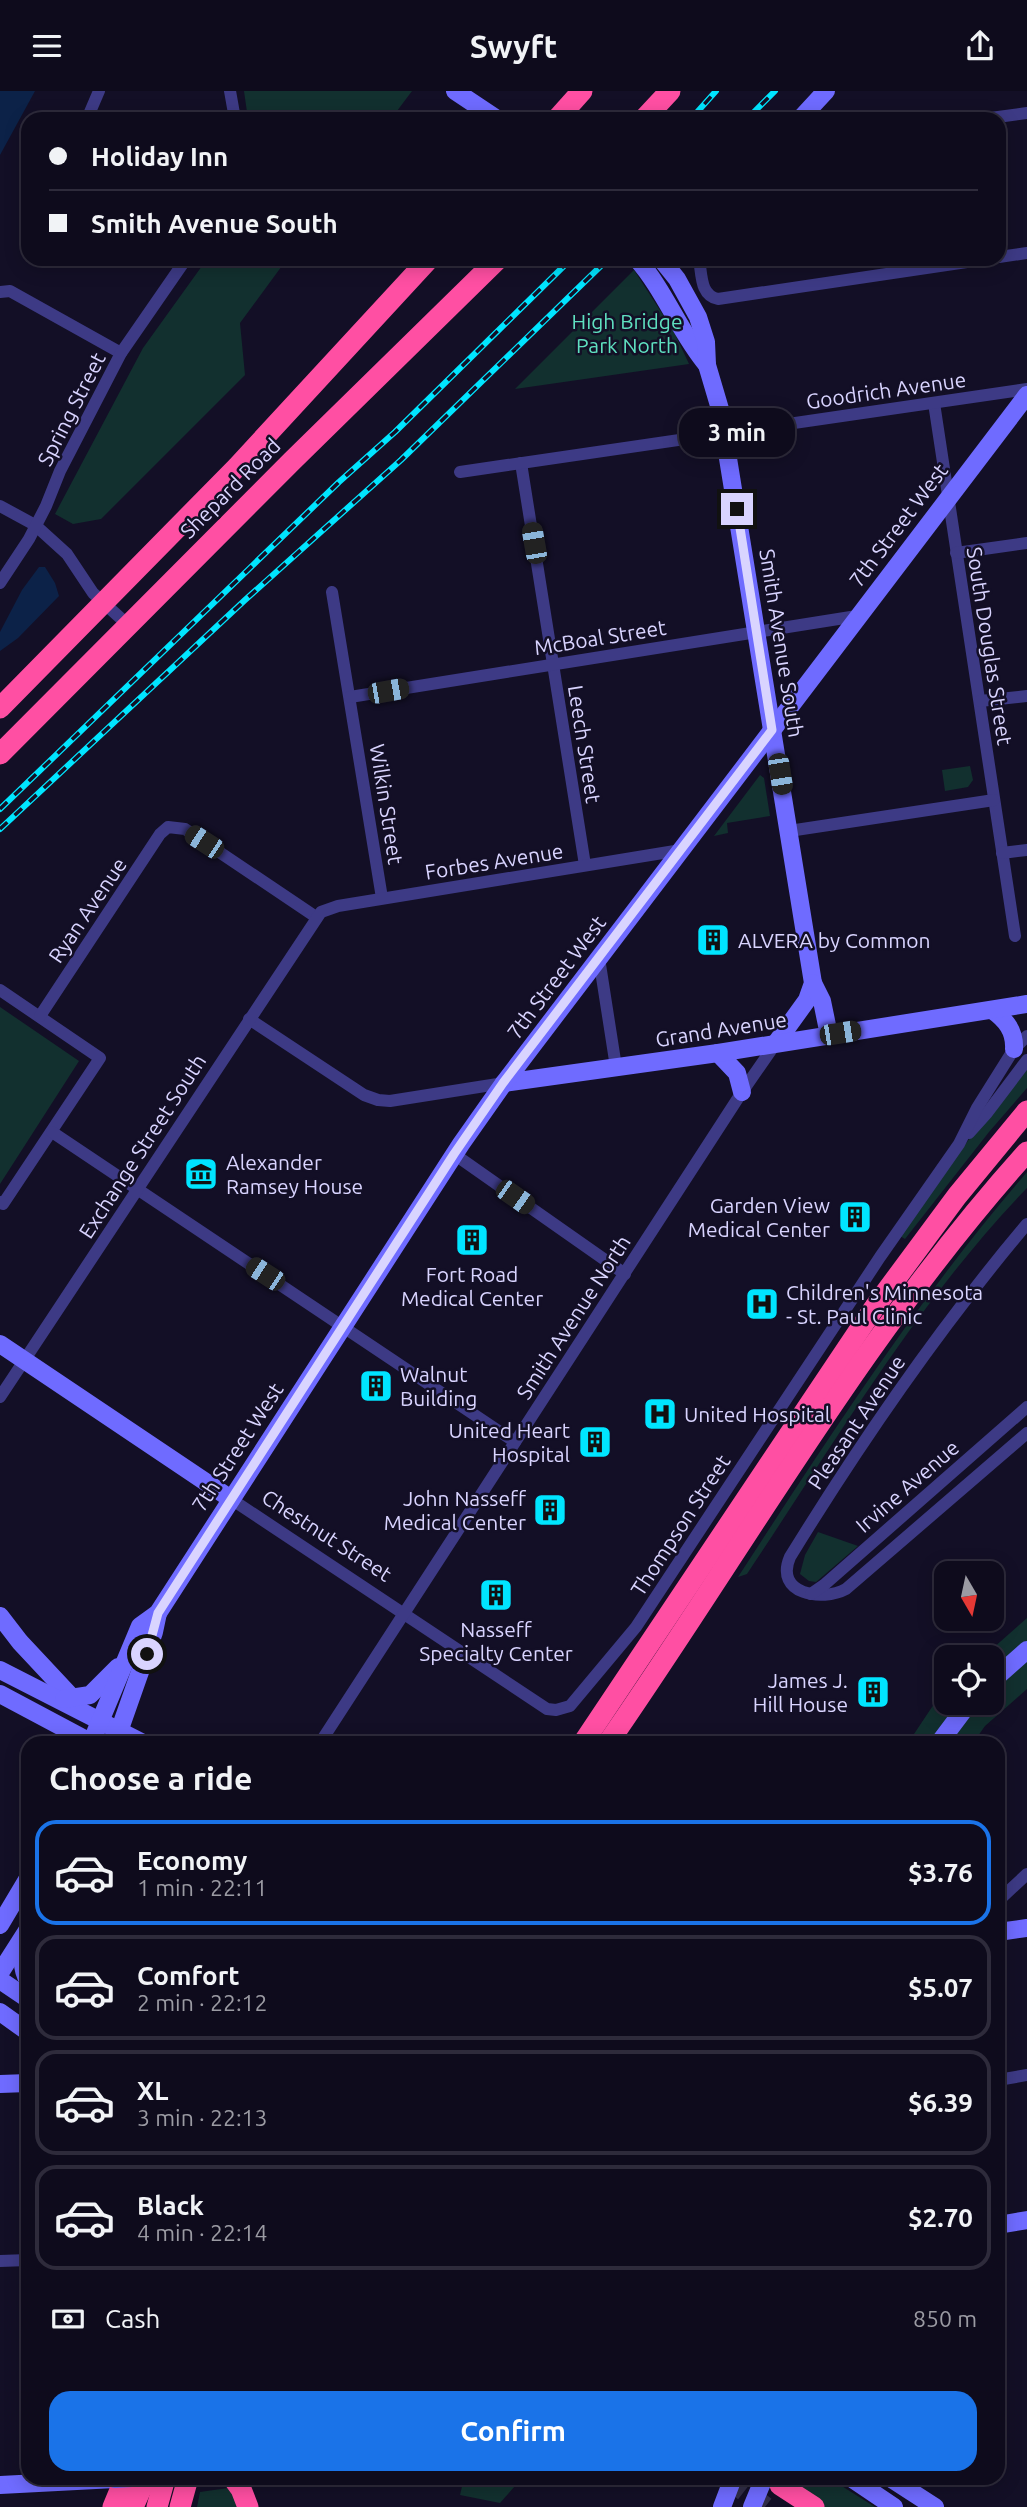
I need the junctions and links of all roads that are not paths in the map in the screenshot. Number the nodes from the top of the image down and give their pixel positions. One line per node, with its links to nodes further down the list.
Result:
1 (99, 91): 8 (street)
2 (230, 91): 9 (street)
3 (447, 91): 10 (main road)
4 (455, 91): 11 (main road)
5 (582, 91): 12 (highway)
6 (670, 91): 13 (highway)
7 (826, 91): 14 (main road)
8 (90, 112)
9 (234, 112)
10 (469, 112)
11 (487, 112)
12 (563, 112)
13 (650, 112)
14 (806, 112)
15 (1027, 113): 16 (street)
16 (1006, 116)
17 (1027, 253): 18 (street)
18 (1006, 256)
19 (182, 266): 27 (street, Spring Street)
20 (423, 266): 42 (highway, Shepard Road)
21 (491, 266): 44 (highway, Shepard Road)
22 (643, 266): 28 (main road, Smith Avenue South)
23 (669, 266): 28 (main road, Smith Avenue South)
24 (700, 266): 25 (street)
25 (941, 266)
26 (0, 292): 27 (street)
27 (121, 353): 37 (street, Spring Street)
28 (707, 365): 32 (main road, Smith Avenue South)
29 (1027, 389): 31 (street, Goodrich Avenue)
30 (1027, 395): 35 (main road, 7th Street West)
31 (934, 403): 32 (street, Goodrich Avenue); 35 (street, South Douglas Street)
32 (724, 432): 33 (street, Goodrich Avenue); 45 (main road, Smith Avenue South)
33 (521, 463): 34 (street, Goodrich Avenue); 46 (street, Leech Street)
34 (460, 471)
35 (949, 496): 39 (street, South Douglas Street); 43 (main road, 7th Street West)
36 (0, 506): 37 (street)
37 (35, 525): 40 (street, Spring Street); 42 (street)
38 (1027, 543): 39 (street)
39 (956, 553): 49 (street, South Douglas Street)
40 (0, 583)
41 (332, 592): 48 (street, Wilkin Street)
42 (103, 604): 44 (street); 50 (highway, Shepard Road)
43 (857, 616): 45 (street, McBoal Street); 51 (main road, 7th Street West)
44 (128, 625): 52 (highway, Shepard Road)
45 (757, 631): 46 (street, McBoal Street); 51 (main road, Smith Avenue South)
46 (553, 665): 48 (street, McBoal Street); 58 (street, Leech Street)
47 (1027, 696): 49 (street)
48 (350, 697): 59 (street, Wilkin Street)
49 (980, 701): 53 (street, South Douglas Street)
50 (0, 708)
51 (772, 730): 54 (main road, Smith Avenue South); 55 (main road, 7th Street West)
52 (0, 754)
53 (994, 800): 54 (street); 57 (street, South Douglas Street)
54 (789, 831): 63 (main road, Smith Avenue South)
55 (681, 850): 58 (street, Forbes Avenue); 62 (main road, 7th Street West)
56 (1027, 850): 57 (street)
57 (1002, 853): 61 (street, South Douglas Street)
58 (585, 865): 59 (street, Forbes Avenue)
59 (382, 898): 60 (street, Forbes Avenue)
60 (316, 917): 67 (street, Ryan Avenue); 68 (street, Exchange Street South)
61 (1015, 936)
62 (600, 957): 74 (street); 75 (main road, 7th Street West)
63 (813, 983): 69 (main road, Smith Avenue South); 71 (main road)
64 (0, 990): 67 (street)
65 (1027, 1004): 66 (main road, Grand Avenue)
66 (992, 1010): 69 (main road, Grand Avenue); 73 (main road)
67 (40, 1016): 78 (street)
68 (249, 1019): 75 (street); 81 (street, Exchange Street South)
69 (829, 1035): 71 (main road, Grand Avenue)
70 (1027, 1036): 73 (street, Thompson Street)
71 (776, 1044): 72 (main road, Grand Avenue); 76 (street, Smith Avenue North)
72 (718, 1053): 74 (main road, Grand Avenue); 76 (main road)
73 (1021, 1055): 105 (street, Thompson Street)
74 (616, 1067): 75 (main road, Grand Avenue)
75 (503, 1083): 80 (main road, 7th Street West)
76 (742, 1092): 84 (street, Smith Avenue North)
77 (1027, 1111): 103 (highway)
78 (52, 1132): 81 (street); 82 (street)
79 (1027, 1152): 98 (highway)
80 (454, 1154): 84 (street); 85 (main road, 7th Street West)
81 (138, 1189): 85 (street); 87 (street, Exchange Street South)
82 (0, 1202)
83 (1027, 1224): 93 (street, Pleasant Avenue)
84 (625, 1273): 91 (street, Smith Avenue North)
85 (344, 1325): 91 (street); 92 (main road, 7th Street West)
86 (0, 1344): 87 (main road, Chestnut Street)
87 (25, 1360): 88 (street, Exchange Street South); 92 (main road, Chestnut Street)
88 (0, 1397)
89 (1027, 1407): 93 (street, Irvine Avenue)
90 (1027, 1433): 93 (street, Irvine Avenue)
91 (515, 1442): 95 (street, Smith Avenue North)
92 (230, 1499): 94 (main road, 7th Street West); 95 (street, Chestnut Street)
93 (811, 1594)
94 (158, 1613): 99 (main road, 7th Street West); 110 (main road, 7th Street West)
95 (405, 1613): 105 (street, Chestnut Street); 111 (street, Smith Avenue North)
96 (0, 1616): 104 (main road)
97 (1027, 1650): 101 (main road)
98 (667, 1658): 114 (highway); 115 (highway)
99 (126, 1660): 104 (main road); 107 (main road, 7th Street West)
100 (0, 1670): 104 (main road)
101 (1004, 1670)
102 (0, 1693): 108 (main road)
103 (615, 1694): 112 (highway); 113 (highway)
104 (66, 1699): 107 (main road)
105 (562, 1709)
106 (960, 1715): 116 (main road)
107 (94, 1717): 109 (main road, 7th Street West); 110 (main road)
108 (79, 1736)
109 (93, 1736)
110 (118, 1736)
111 (325, 1736)
112 (573, 1736)
113 (588, 1736)
114 (613, 1736)
115 (627, 1736)
116 (944, 1736)
117 (1027, 1874): 119 (street)
118 (21, 1889): 120 (main road)
119 (1005, 1895)
120 (3, 1917)
121 (1027, 1928): 122 (main road)
122 (1005, 1931)
123 (21, 1940): 124 (main road)
124 (0, 1973)
125 (0, 1980): 126 (main road)
126 (21, 1994)
127 (0, 2012): 128 (main road)
128 (21, 2027)
129 (1027, 2075): 130 (street)
130 (1005, 2079)
131 (0, 2084): 132 (main road)
132 (21, 2084)
133 (1027, 2220): 134 (main road)
134 (1005, 2224)
135 (21, 2260): 136 (street)
136 (0, 2261)
137 (21, 2484): 138 (main road)
138 (0, 2485)
139 (115, 2485): 150 (highway)
140 (143, 2485): 151 (highway)
141 (163, 2485): 152 (highway)
142 (186, 2485): 153 (highway)
143 (199, 2485): 154 (highway)
144 (238, 2485): 155 (highway)
145 (730, 2485): 156 (main road)
146 (769, 2485): 157 (main road)
147 (778, 2485): 158 (highway)
148 (861, 2485): 159 (main road)
149 (901, 2485): 160 (main road)
150 (113, 2507)
151 (134, 2507)
152 (157, 2507)
153 (180, 2507)
154 (194, 2507)
155 (248, 2507)
156 (722, 2507)
157 (752, 2507)
158 (814, 2507)
159 (894, 2507)
160 (935, 2507)

